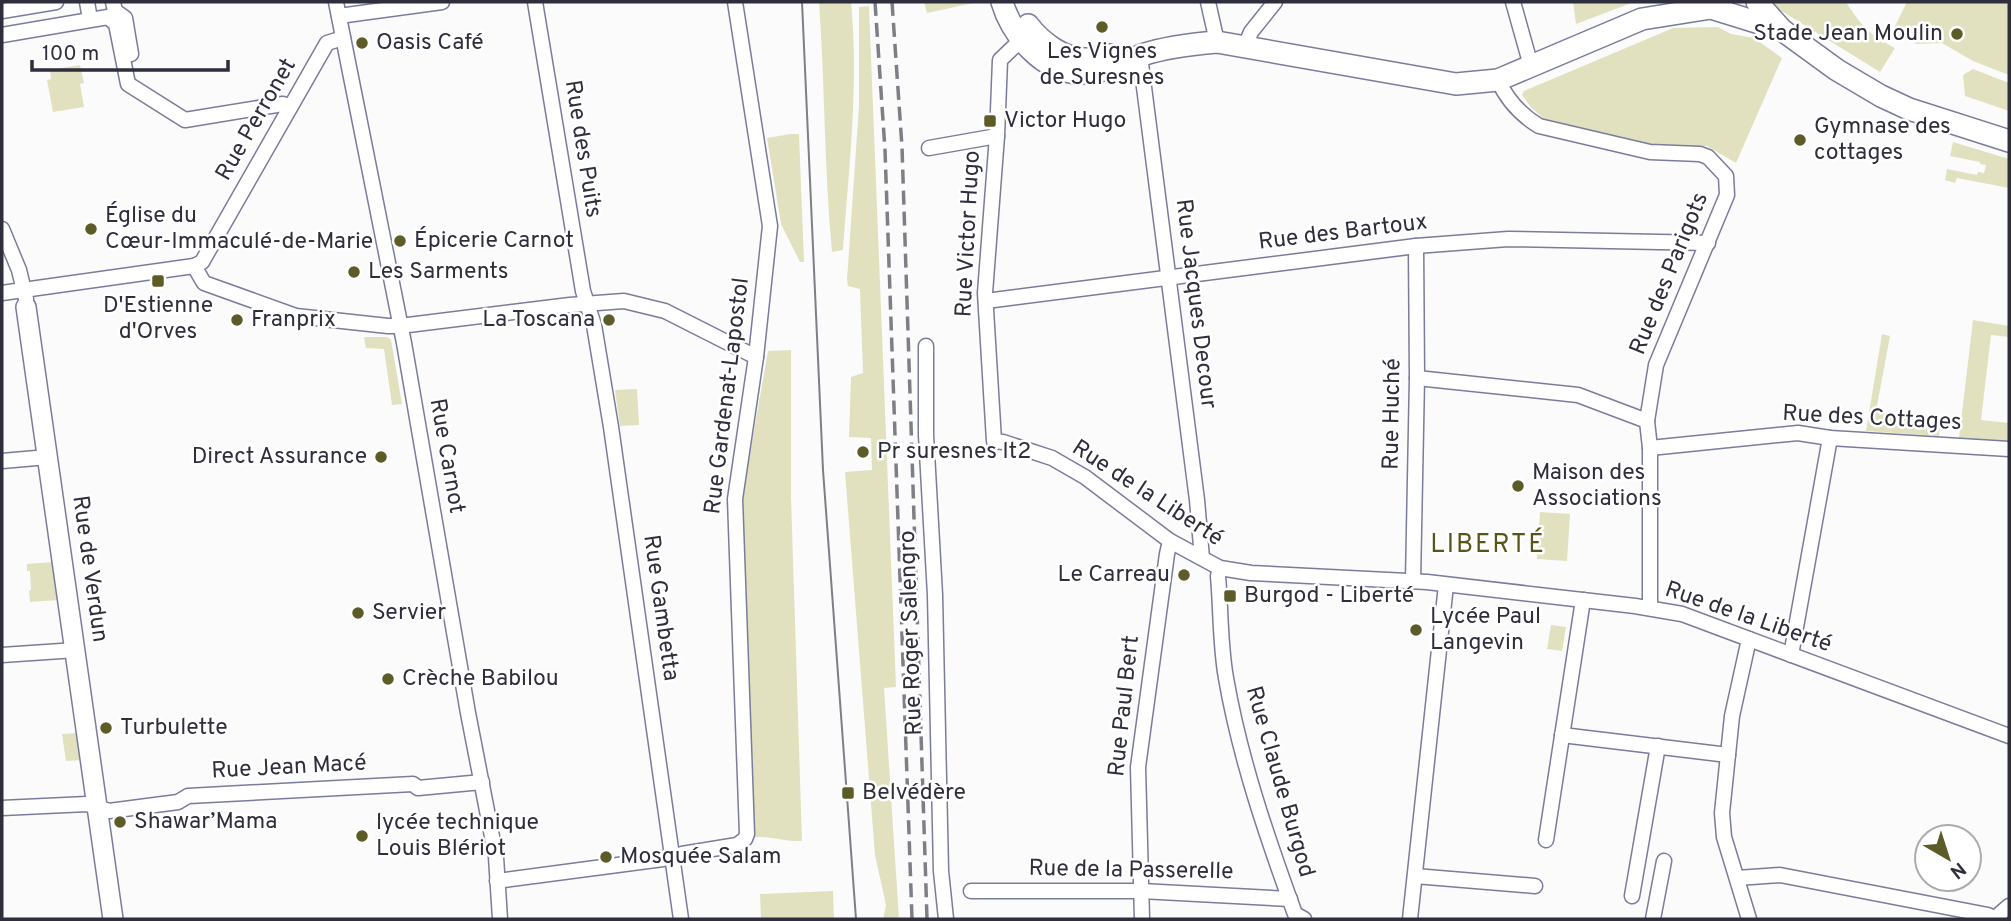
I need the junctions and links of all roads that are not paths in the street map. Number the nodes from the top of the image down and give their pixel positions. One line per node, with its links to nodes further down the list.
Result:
1 (55, 2): 16 (street)
2 (87, 2): 17 (street)
3 (113, 2): 28 (street)
4 (442, 2): 15 (street)
5 (535, 2): 40 (street, Rue des Puits)
6 (735, 2): 43 (street, Rue Gardenat-Lapostol)
7 (1002, 2): 22 (main road)
8 (1015, 2): 25 (main road)
9 (1208, 2): 23 (street)
10 (1275, 2): 24 (street)
11 (1513, 2): 26 (street)
12 (1663, 2): 18 (main road)
13 (1757, 2): 19 (main road)
14 (1711, 4): 18 (main road); 19 (main road)
15 (338, 9): 21 (street, Rue Carnot)
16 (2, 11)
17 (90, 19): 20 (street); 28 (street)
18 (1642, 19): 26 (main road)
19 (1782, 30): 30 (main road)
20 (2, 35)
21 (343, 37): 28 (street, Rue Perronet); 41 (street, Rue Carnot)
22 (1022, 39): 25 (main road); 29 (street, Rue Victor Hugo)
23 (1217, 42): 24 (main road); 25 (main road)
24 (1245, 47): 27 (main road)
25 (1140, 56): 36 (street, Rue Jacques Decour)
26 (1531, 66): 27 (main road)
27 (1498, 80): 33 (street, Rue des Parigots)
28 (286, 105): 35 (street, Rue Perronet)
29 (997, 136): 31 (street); 39 (street, Rue Victor Hugo)
30 (2001, 138)
31 (929, 148)
32 (2, 229): 38 (street, Rue de Verdun)
33 (1708, 243): 34 (street, Rue des Bartoux); 45 (street, Rue des Parigots)
34 (1416, 246): 36 (street, Rue des Bartoux); 44 (street, Rue Huché)
35 (194, 266): 38 (street); 41 (street)
36 (1169, 277): 39 (street, Rue des Bartoux); 53 (street, Rue Jacques Decour)
37 (2, 293): 38 (street)
38 (26, 299): 50 (street, Rue de Verdun)
39 (986, 302): 47 (street, Rue Victor Hugo)
40 (586, 304): 41 (street); 43 (street); 71 (street, Rue Gambetta)
41 (400, 327): 67 (street, Rue Carnot)
42 (926, 346): 85 (street, Rue Roger Salengro)
43 (756, 357): 71 (street, Rue Gardenat-Lapostol)
44 (1417, 378): 45 (street); 55 (street, Rue Huché)
45 (1647, 421): 48 (street, Rue des Parigots)
46 (1830, 438): 48 (street, Rue des Cottages); 49 (street, Rue des Cottages); 62 (street)
47 (994, 441): 52 (street, Rue de la Liberté)
48 (1650, 448): 58 (street, Rue des Parigots)
49 (2009, 449)
50 (47, 457): 51 (street); 60 (street, Rue de Verdun)
51 (2, 461)
52 (1170, 541): 53 (street, Rue de la Liberté); 78 (street, Rue Paul Bert)
53 (1202, 558): 54 (street, Rue de la Liberté)
54 (1220, 568): 55 (street, Rue de la Liberté); 80 (street, Rue Claude Burgod)
55 (1413, 582): 56 (street, Rue de la Liberté)
56 (1446, 584): 57 (street, Rue de la Liberté); 73 (street)
57 (1583, 600): 58 (street, Rue de la Liberté); 63 (street)
58 (1650, 608): 59 (street, Rue de la Liberté)
59 (1749, 639): 62 (street, Rue de la Liberté); 66 (street)
60 (76, 650): 61 (street); 69 (street, Rue de Verdun)
61 (2, 655)
62 (1791, 655): 64 (street, Rue de la Liberté)
63 (1562, 735): 65 (street); 70 (street)
64 (2009, 736)
65 (1658, 746): 66 (street); 79 (street)
66 (1728, 755): 74 (street)
67 (482, 782): 69 (street, Rue Jean Macé); 75 (street, Rue Carnot)
68 (2, 808): 69 (street, Rue Jean Macé)
69 (99, 808): 82 (street, Rue de Verdun)
70 (1546, 840)
71 (671, 857): 75 (street); 84 (street, Rue Gambetta)
72 (1664, 861): 89 (street)
73 (1415, 876): 76 (street); 88 (street)
74 (1737, 878): 90 (street); 91 (street)
75 (498, 881): 83 (street, Rue Carnot)
76 (1535, 887)
77 (971, 891): 78 (street, Rue de la Passerelle)
78 (1142, 891): 80 (street, Rue de la Passerelle); 86 (street, Rue Paul Bert)
79 (1632, 896)
80 (1290, 899): 87 (street, Rue Claude Burgod)
81 (2009, 906): 91 (street)
82 (113, 919)
83 (500, 919)
84 (681, 919)
85 (946, 919)
86 (1142, 919)
87 (1304, 919)
88 (1410, 919)
89 (1653, 919)
90 (1749, 919)
91 (1994, 919)

